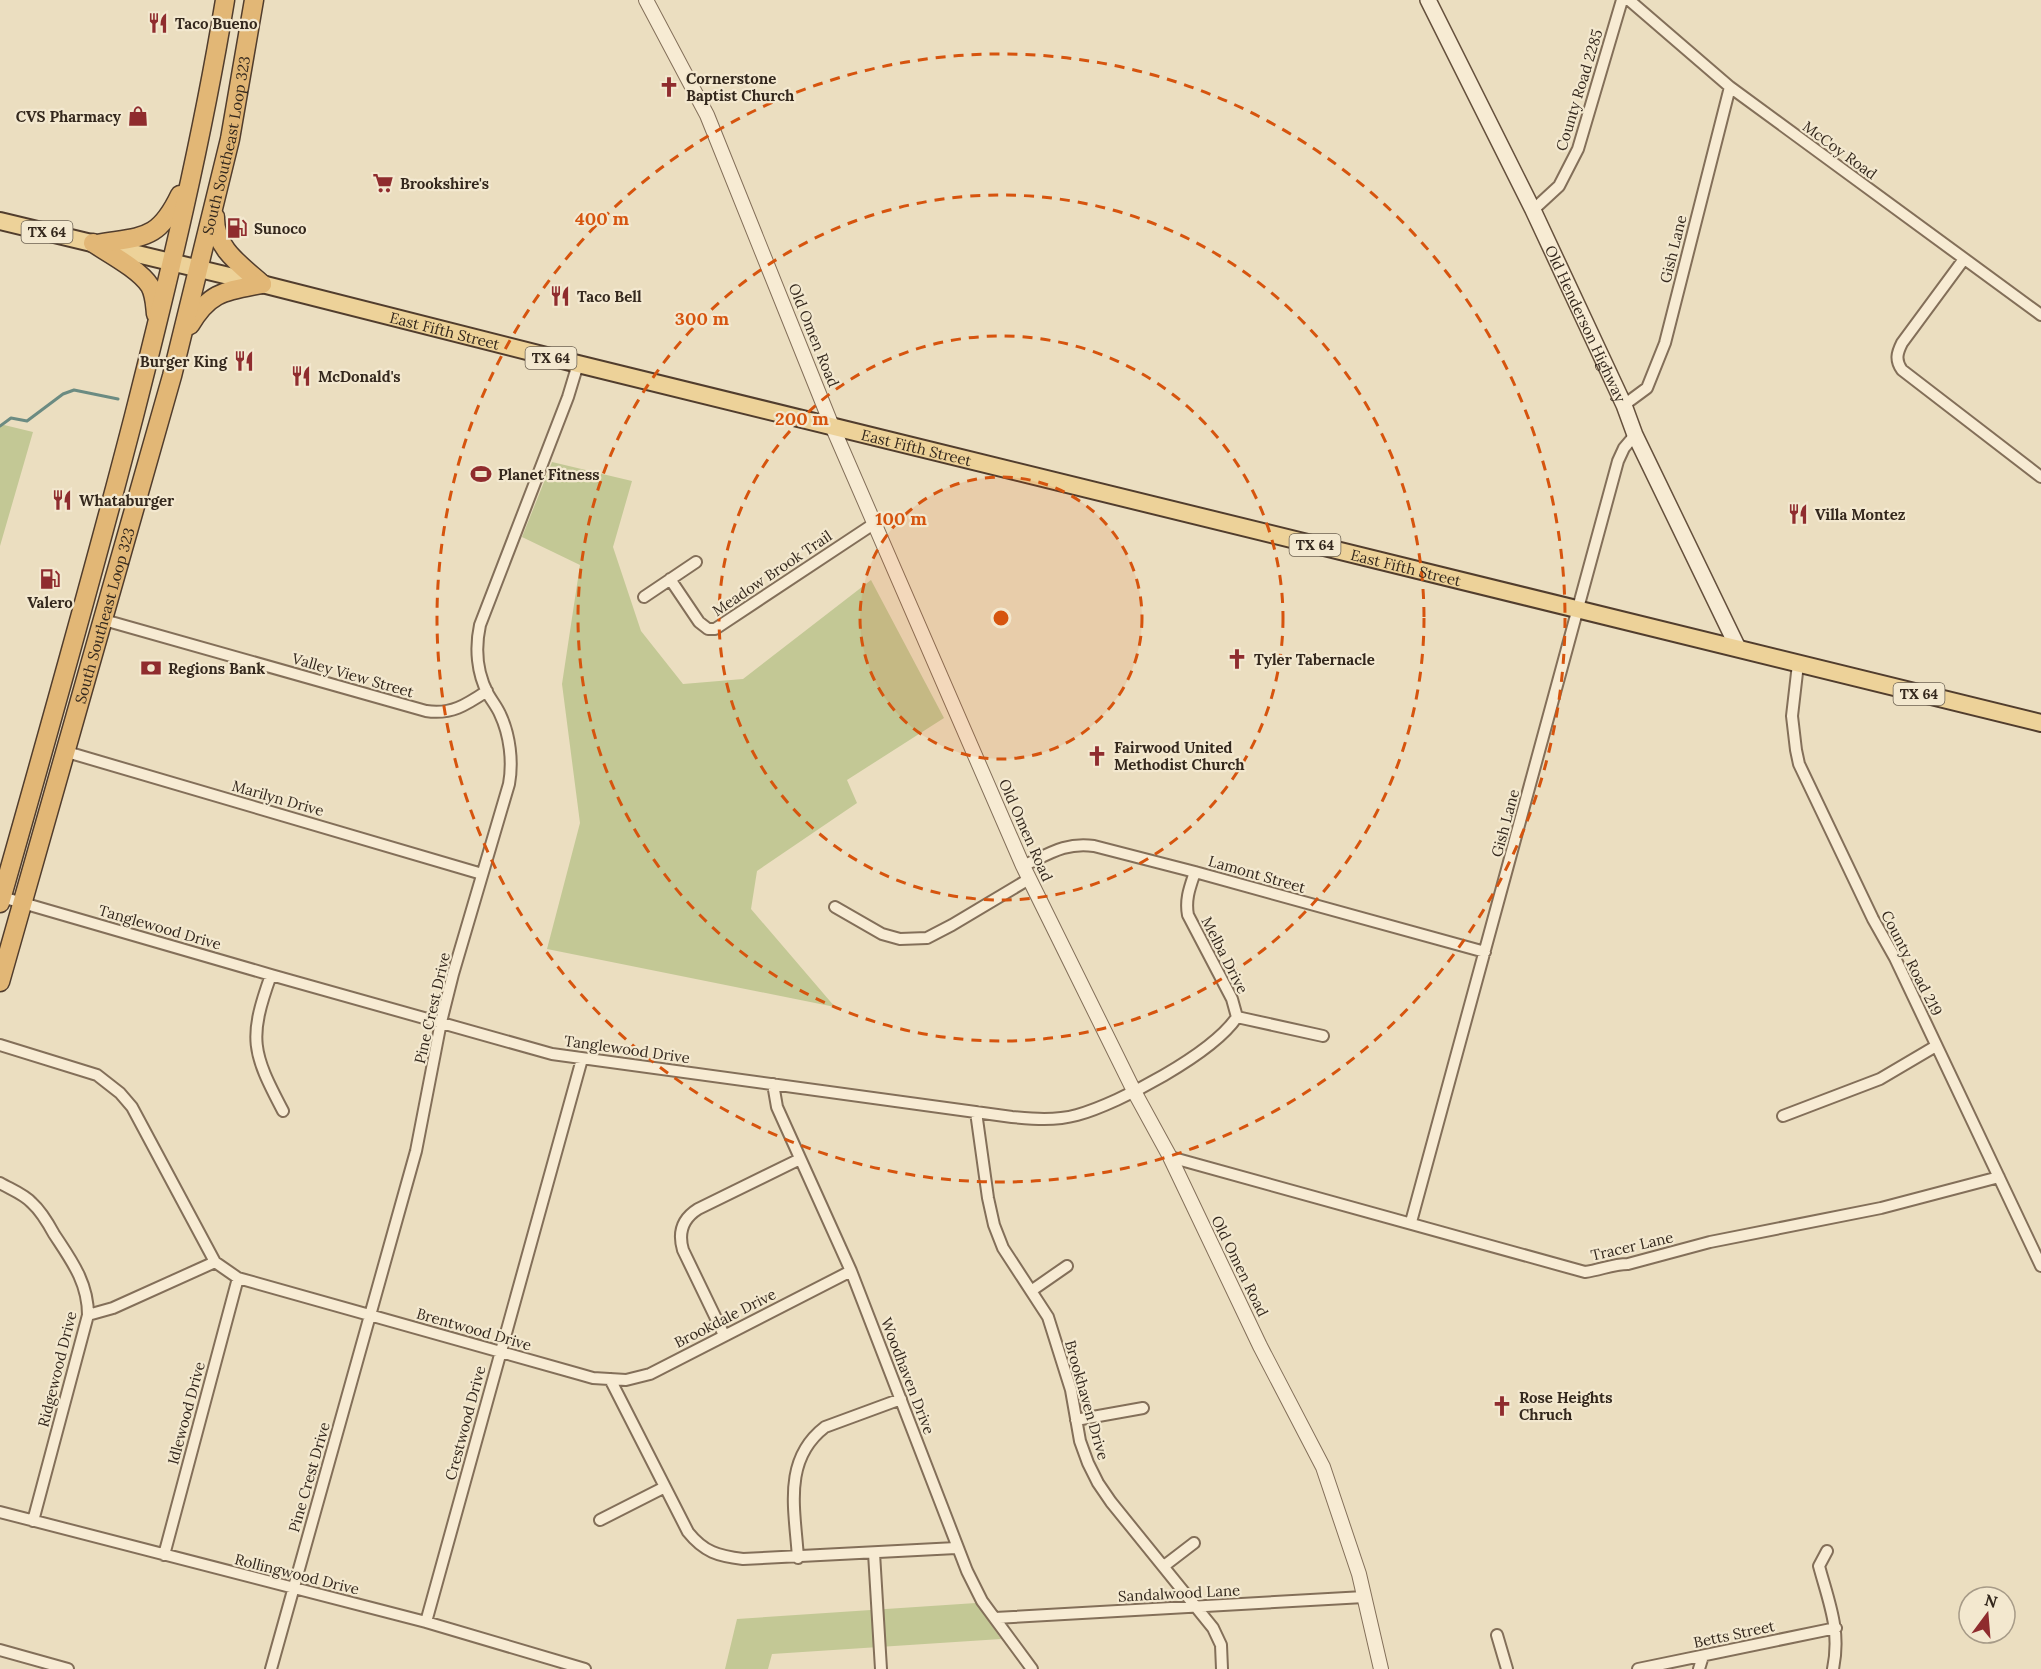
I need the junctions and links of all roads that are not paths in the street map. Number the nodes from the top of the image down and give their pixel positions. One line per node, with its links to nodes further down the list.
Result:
1 (225, 0): 8 (highway, South Southeast Loop 323)
2 (254, 0): 9 (highway, South Southeast Loop 323)
3 (646, 0): 22 (street, Old Omen Road)
4 (1428, 0): 10 (main road, Old Henderson Highway)
5 (1622, 0): 10 (street, County Road 2285)
6 (1629, 0): 7 (street, McCoy Road)
7 (1730, 87): 13 (street, McCoy Road); 21 (street, Gish Lane)
8 (193, 170): 12 (highway); 14 (highway, South Southeast Loop 323)
9 (216, 202): 15 (highway, South Southeast Loop 323); 16 (highway)
10 (1533, 210): 21 (main road, Old Henderson Highway)
11 (0, 220): 12 (main road, East Fifth Street / TX 64)
12 (95, 243): 14 (main road, East Fifth Street / TX 64); 18 (highway)
13 (1964, 259): 17 (street, McCoy Road); 24 (street)
14 (172, 262): 15 (main road, East Fifth Street / TX 64); 18 (highway, South Southeast Loop 323)
15 (200, 269): 16 (main road, East Fifth Street / TX 64); 19 (highway, South Southeast Loop 323)
16 (262, 284): 19 (highway); 20 (main road, East Fifth Street / TX 64)
17 (2041, 315)
18 (157, 325): 27 (highway, South Southeast Loop 323)
19 (182, 337): 31 (highway, South Southeast Loop 323)
20 (578, 364): 22 (main road, East Fifth Street / TX 64); 34 (street, Pine Crest Drive)
21 (1624, 405): 23 (main road, Old Henderson Highway)
22 (832, 426): 25 (street, Old Omen Road); 30 (main road, East Fifth Street / TX 64)
23 (1635, 435): 30 (street, Gish Lane); 32 (main road, Old Henderson Highway)
24 (2041, 477)
25 (875, 523): 28 (street, Meadow Brook Trail); 37 (street, Old Omen Road)
26 (696, 562): 28 (street)
27 (95, 567): 31 (highway); 40 (highway, South Southeast Loop 323)
28 (670, 579): 29 (street)
29 (644, 597)
30 (1578, 609): 32 (main road, East Fifth Street / TX 64); 43 (street, Gish Lane)
31 (104, 620): 34 (street, Valley View Street); 36 (highway, South Southeast Loop 323)
32 (1738, 648): 33 (main road, East Fifth Street / TX 64)
33 (1798, 664): 35 (main road, TX 64); 50 (street, County Road 219)
34 (487, 691): 39 (street, Pine Crest Drive)
35 (2041, 723)
36 (67, 752): 39 (street, Marilyn Drive); 41 (highway, South Southeast Loop 323)
37 (1026, 872): 38 (street, Lamont Street); 42 (street, Lamont Street); 53 (street, Old Omen Road)
38 (1195, 872): 43 (street, Lamont Street); 46 (street, Melba Drive)
39 (482, 874): 47 (street, Pine Crest Drive)
40 (1, 900): 41 (street, Tanglewood Drive)
41 (22, 903): 44 (street, Tanglewood Drive); 45 (highway, South Southeast Loop 323)
42 (836, 907)
43 (1485, 952): 61 (street, Gish Lane)
44 (271, 975): 47 (street, Tanglewood Drive); 54 (street)
45 (0, 982)
46 (1237, 1017): 48 (street); 53 (street, Tanglewood Drive)
47 (441, 1022): 51 (street, Tanglewood Drive); 70 (street, Pine Crest Drive)
48 (1323, 1036)
49 (0, 1045): 63 (street, Brentwood Drive)
50 (1936, 1046): 56 (street); 59 (street, County Road 219)
51 (582, 1059): 52 (street, Tanglewood Drive); 72 (street, Crestwood Drive)
52 (774, 1084): 55 (street, Tanglewood Drive); 58 (street, Woodhaven Drive)
53 (1135, 1093): 55 (street, Tanglewood Drive); 57 (street, Old Omen Road)
54 (284, 1111)
55 (976, 1112): 68 (street, Brookhaven Drive)
56 (1783, 1116)
57 (1170, 1157): 61 (street, Tracer Lane); 89 (street, Old Omen Road)
58 (800, 1159): 66 (street, Woodhaven Drive); 71 (street)
59 (1999, 1177): 61 (street, Tracer Lane); 62 (street, County Road 219)
60 (0, 1183): 69 (street, Ridgewood Drive)
61 (1411, 1222)
62 (2038, 1250): 65 (street, County Road 219)
63 (215, 1262): 67 (street, Brentwood Drive); 69 (street)
64 (1067, 1266): 68 (street)
65 (2041, 1266)
66 (851, 1271): 71 (street, Brookdale Drive); 74 (street, Woodhaven Drive)
67 (238, 1278): 70 (street, Brentwood Drive); 85 (street, Idlewood Drive)
68 (1031, 1290): 76 (street, Brookhaven Drive)
69 (88, 1315): 80 (street, Ridgewood Drive)
70 (370, 1316): 72 (street, Brentwood Drive); 88 (street, Pine Crest Drive)
71 (724, 1335): 73 (street, Brookdale Drive)
72 (500, 1351): 73 (street, Brentwood Drive); 92 (street, Crestwood Drive)
73 (610, 1379): 77 (street)
74 (901, 1399): 82 (street, Woodhaven Drive); 86 (street)
75 (1143, 1408): 76 (street)
76 (1076, 1420): 87 (street, Brookhaven Drive)
77 (665, 1487): 79 (street); 86 (street)
78 (0, 1512): 80 (street, Rollingwood Drive)
79 (600, 1520)
80 (33, 1521): 85 (street, Rollingwood Drive)
81 (1194, 1542): 87 (street)
82 (956, 1548): 84 (street); 91 (street, Woodhaven Drive)
83 (1827, 1551): 93 (street)
84 (874, 1553): 86 (street); 100 (street)
85 (164, 1555): 88 (street, Rollingwood Drive)
86 (798, 1558)
87 (1164, 1566): 90 (street, Brookhaven Drive)
88 (293, 1589): 92 (street, Rollingwood Drive); 98 (street, Pine Crest Drive)
89 (1364, 1597): 90 (street, Sandalwood Lane); 103 (street, Old Omen Road)
90 (1197, 1607): 91 (street, Sandalwood Lane); 102 (street, Brookhaven Drive)
91 (995, 1618): 101 (street, Woodhaven Drive)
92 (426, 1622): 99 (street, Rollingwood Drive)
93 (1836, 1628): 96 (street, Betts Street); 107 (street)
94 (1497, 1635): 104 (street)
95 (0, 1650): 97 (street)
96 (1703, 1656): 105 (street, Betts Street); 106 (street)
97 (68, 1669)
98 (272, 1669)
99 (585, 1669)
100 (881, 1669)
101 (1032, 1669)
102 (1222, 1669)
103 (1381, 1669)
104 (1507, 1669)
105 (1638, 1669)
106 (1699, 1669)
107 (1833, 1669)

